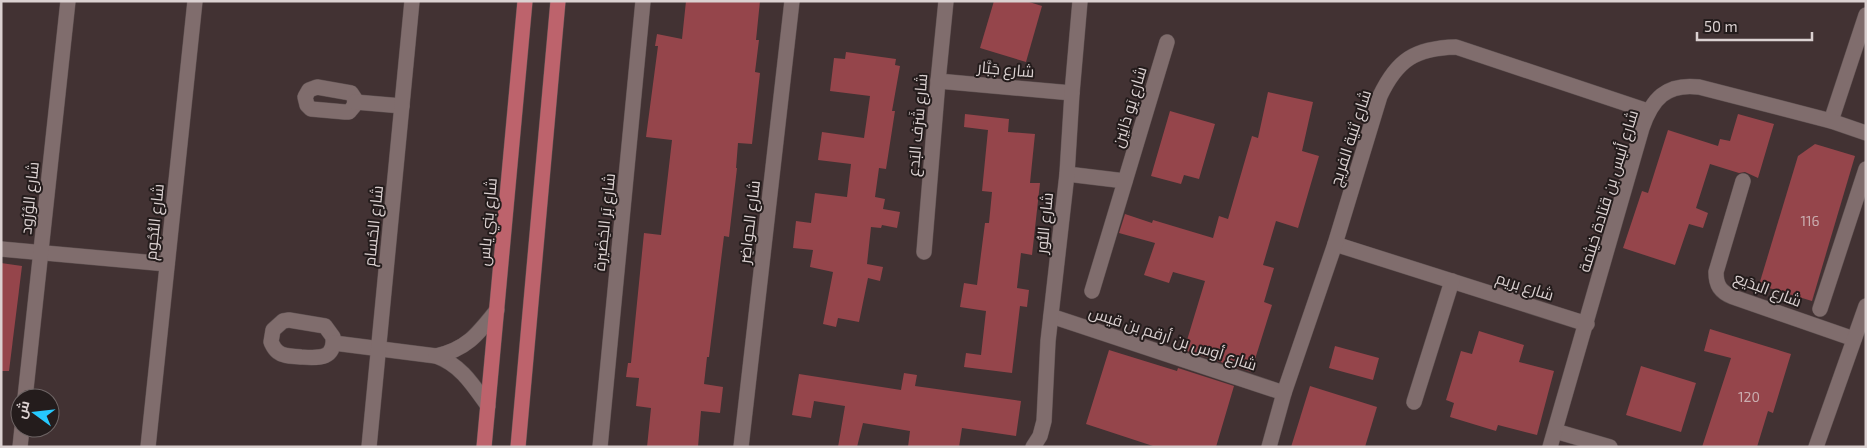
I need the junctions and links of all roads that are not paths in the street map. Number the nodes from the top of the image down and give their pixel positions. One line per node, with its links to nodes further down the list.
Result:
1 (68, 1): 26 (street, شارع الوُرُود)
2 (195, 1): 27 (street, شارع النُّجُوم)
3 (412, 1): 15 (street, شارع الحُسام)
4 (525, 1): 32 (main road, شارع بني ياس)
5 (558, 1): 47 (main road)
6 (644, 1): 48 (street, شارع بَر الخِضَيرة)
7 (792, 1): 49 (street, شارع الحواضِر)
8 (946, 1): 12 (street, شارع شَرَف البَدع)
9 (1080, 1): 13 (street, شارع النُّور)
10 (1866, 15): 17 (street)
11 (1167, 42): 21 (street, شارع يَو ذانِين)
12 (938, 81): 13 (street, شارع جَبَّار); 25 (street, شارع شَرَف البَدع)
13 (1072, 92): 20 (street, شارع النُّور)
14 (355, 102): 15 (street)
15 (402, 106): 37 (street, شارع الحُسام)
16 (1648, 111): 17 (street, شارع أنيس بن قتادة خيثمة); 23 (street, شارع ثنية الفريج); 34 (street, شارع أنيس بن قتادة خيثمة)
17 (1831, 121): 18 (street, شارع أنيس بن قتادة خيثمة)
18 (1866, 133)
19 (1866, 168): 31 (street)
20 (1067, 174): 21 (street); 33 (street, شارع النُّور)
21 (1125, 181): 29 (street, شارع يَو ذانِين)
22 (1743, 181): 35 (street, شارع البدَيع)
23 (1335, 244): 28 (street, شارع بريم); 40 (street, شارع ثنية الفريج)
24 (1, 250): 26 (street)
25 (924, 252)
26 (41, 253): 27 (street); 39 (street, شارع الوُرُود)
27 (168, 264): 44 (street, شارع النُّجُوم)
28 (1452, 281): 34 (street, شارع بريم); 41 (street)
29 (1092, 291)
30 (1866, 306): 35 (street)
31 (1820, 309)
32 (497, 310): 38 (street); 42 (main road, شارع بني ياس)
33 (1051, 316): 40 (street, شارع أوس بن أرقم بن قيس); 50 (street, شارع النُّور)
34 (1587, 324): 43 (street, شارع أنيس بن قتادة خيثمة)
35 (1854, 340): 54 (street)
36 (334, 344): 37 (street)
37 (378, 349): 38 (street); 45 (street, شارع الحُسام)
38 (436, 356): 42 (street)
39 (26, 388)
40 (1284, 392): 51 (street, شارع ثنية الفريج)
41 (1414, 402)
42 (488, 406): 46 (main road, شارع بني ياس)
43 (1555, 431): 52 (street, شارع أنيس بن قتادة خيثمة); 53 (street)
44 (148, 447)
45 (369, 447)
46 (484, 447)
47 (518, 447)
48 (600, 447)
49 (741, 447)
50 (1033, 447)
51 (1269, 447)
52 (1550, 447)
53 (1610, 447)
54 (1816, 447)

